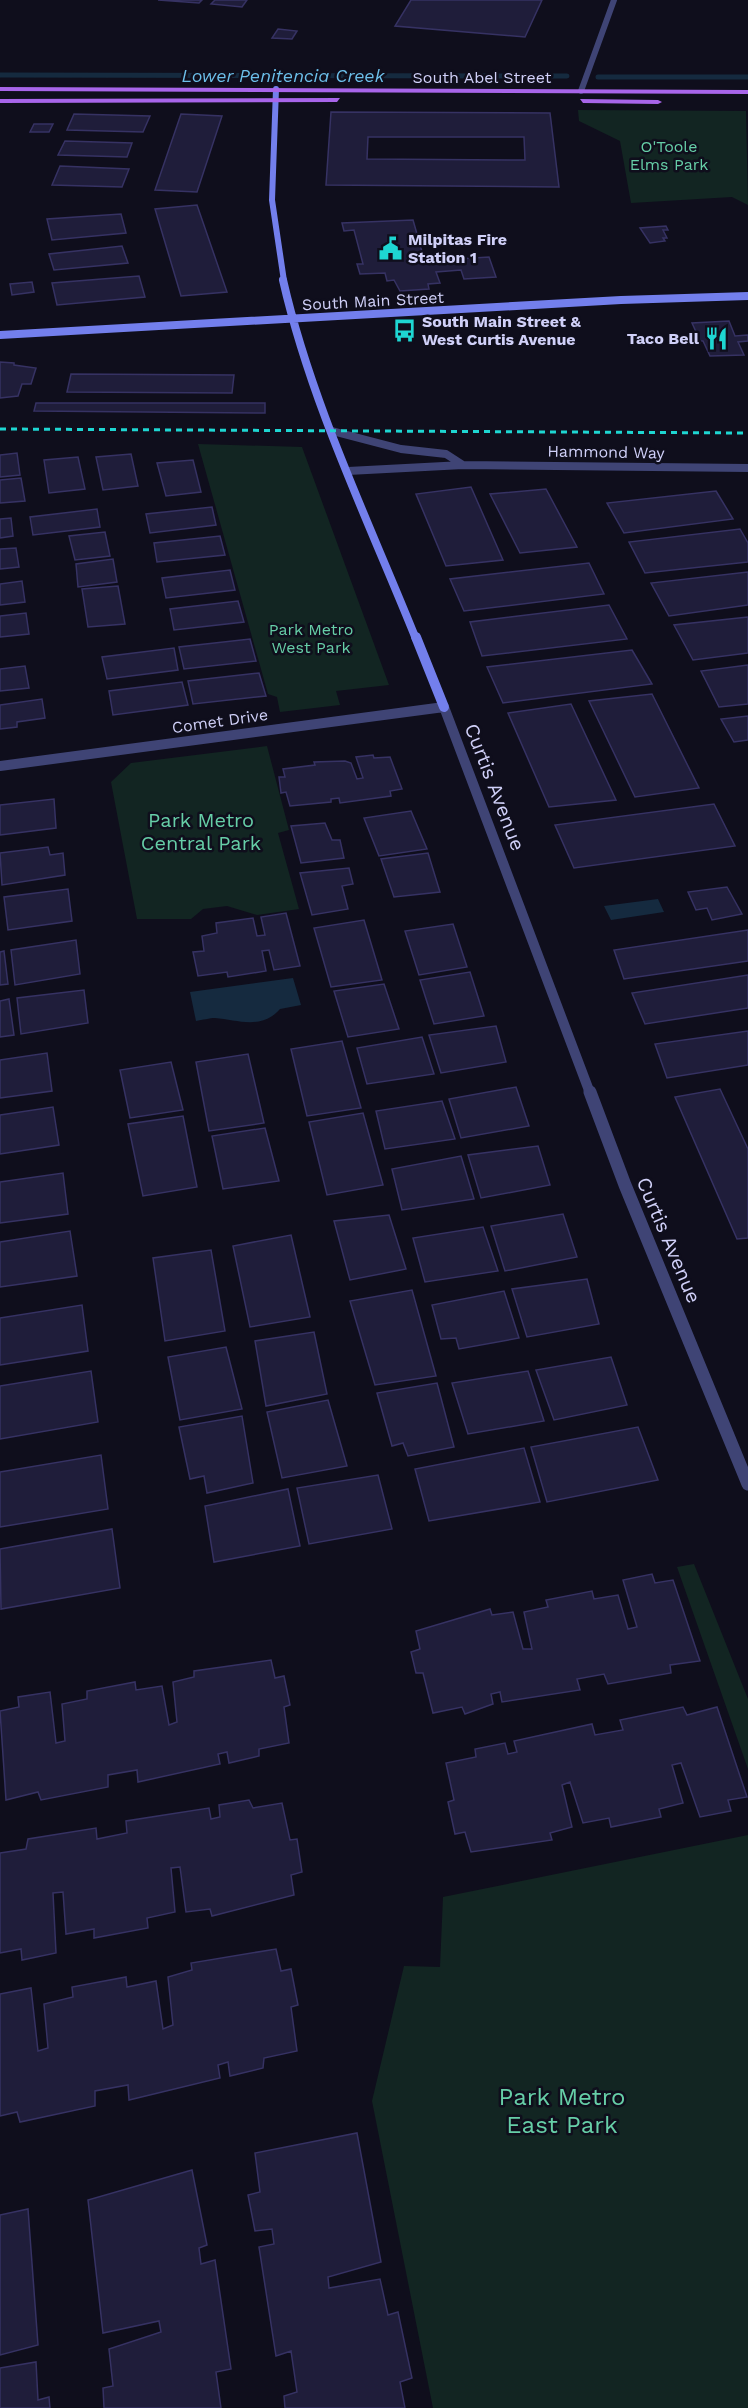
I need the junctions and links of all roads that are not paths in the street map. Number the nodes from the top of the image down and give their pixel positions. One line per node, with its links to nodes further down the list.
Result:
1 (614, 0): 5 (street)
2 (0, 89): 3 (main road, South Abel Street)
3 (23, 89): 4 (main road, South Abel Street); 7 (main road)
4 (276, 89): 5 (main road, South Abel Street); 8 (street, Curtis Avenue)
5 (581, 91): 6 (main road, South Abel Street); 11 (main road); 13 (main road)
6 (748, 92)
7 (21, 100): 8 (main road, South Abel Street); 9 (main road, South Abel Street)
8 (275, 100): 10 (main road, South Abel Street); 16 (street, Curtis Avenue)
9 (0, 101)
10 (519, 101)
11 (552, 101)
12 (566, 101): 13 (main road, South Abel Street)
13 (620, 102): 14 (main road, South Abel Street)
14 (667, 102)
15 (748, 296): 16 (street, South Main Street)
16 (292, 319): 17 (street, South Main Street); 18 (street, Curtis Avenue)
17 (0, 335)
18 (333, 430): 19 (street, Hammond Way); 21 (street, Curtis Avenue)
19 (463, 465): 20 (street, Hammond Way); 21 (street, Hammond Way)
20 (748, 468)
21 (348, 471): 22 (street, Curtis Avenue)
22 (444, 708): 23 (street, Comet Drive); 24 (street, Curtis Avenue)
23 (0, 766)
24 (748, 1484)

